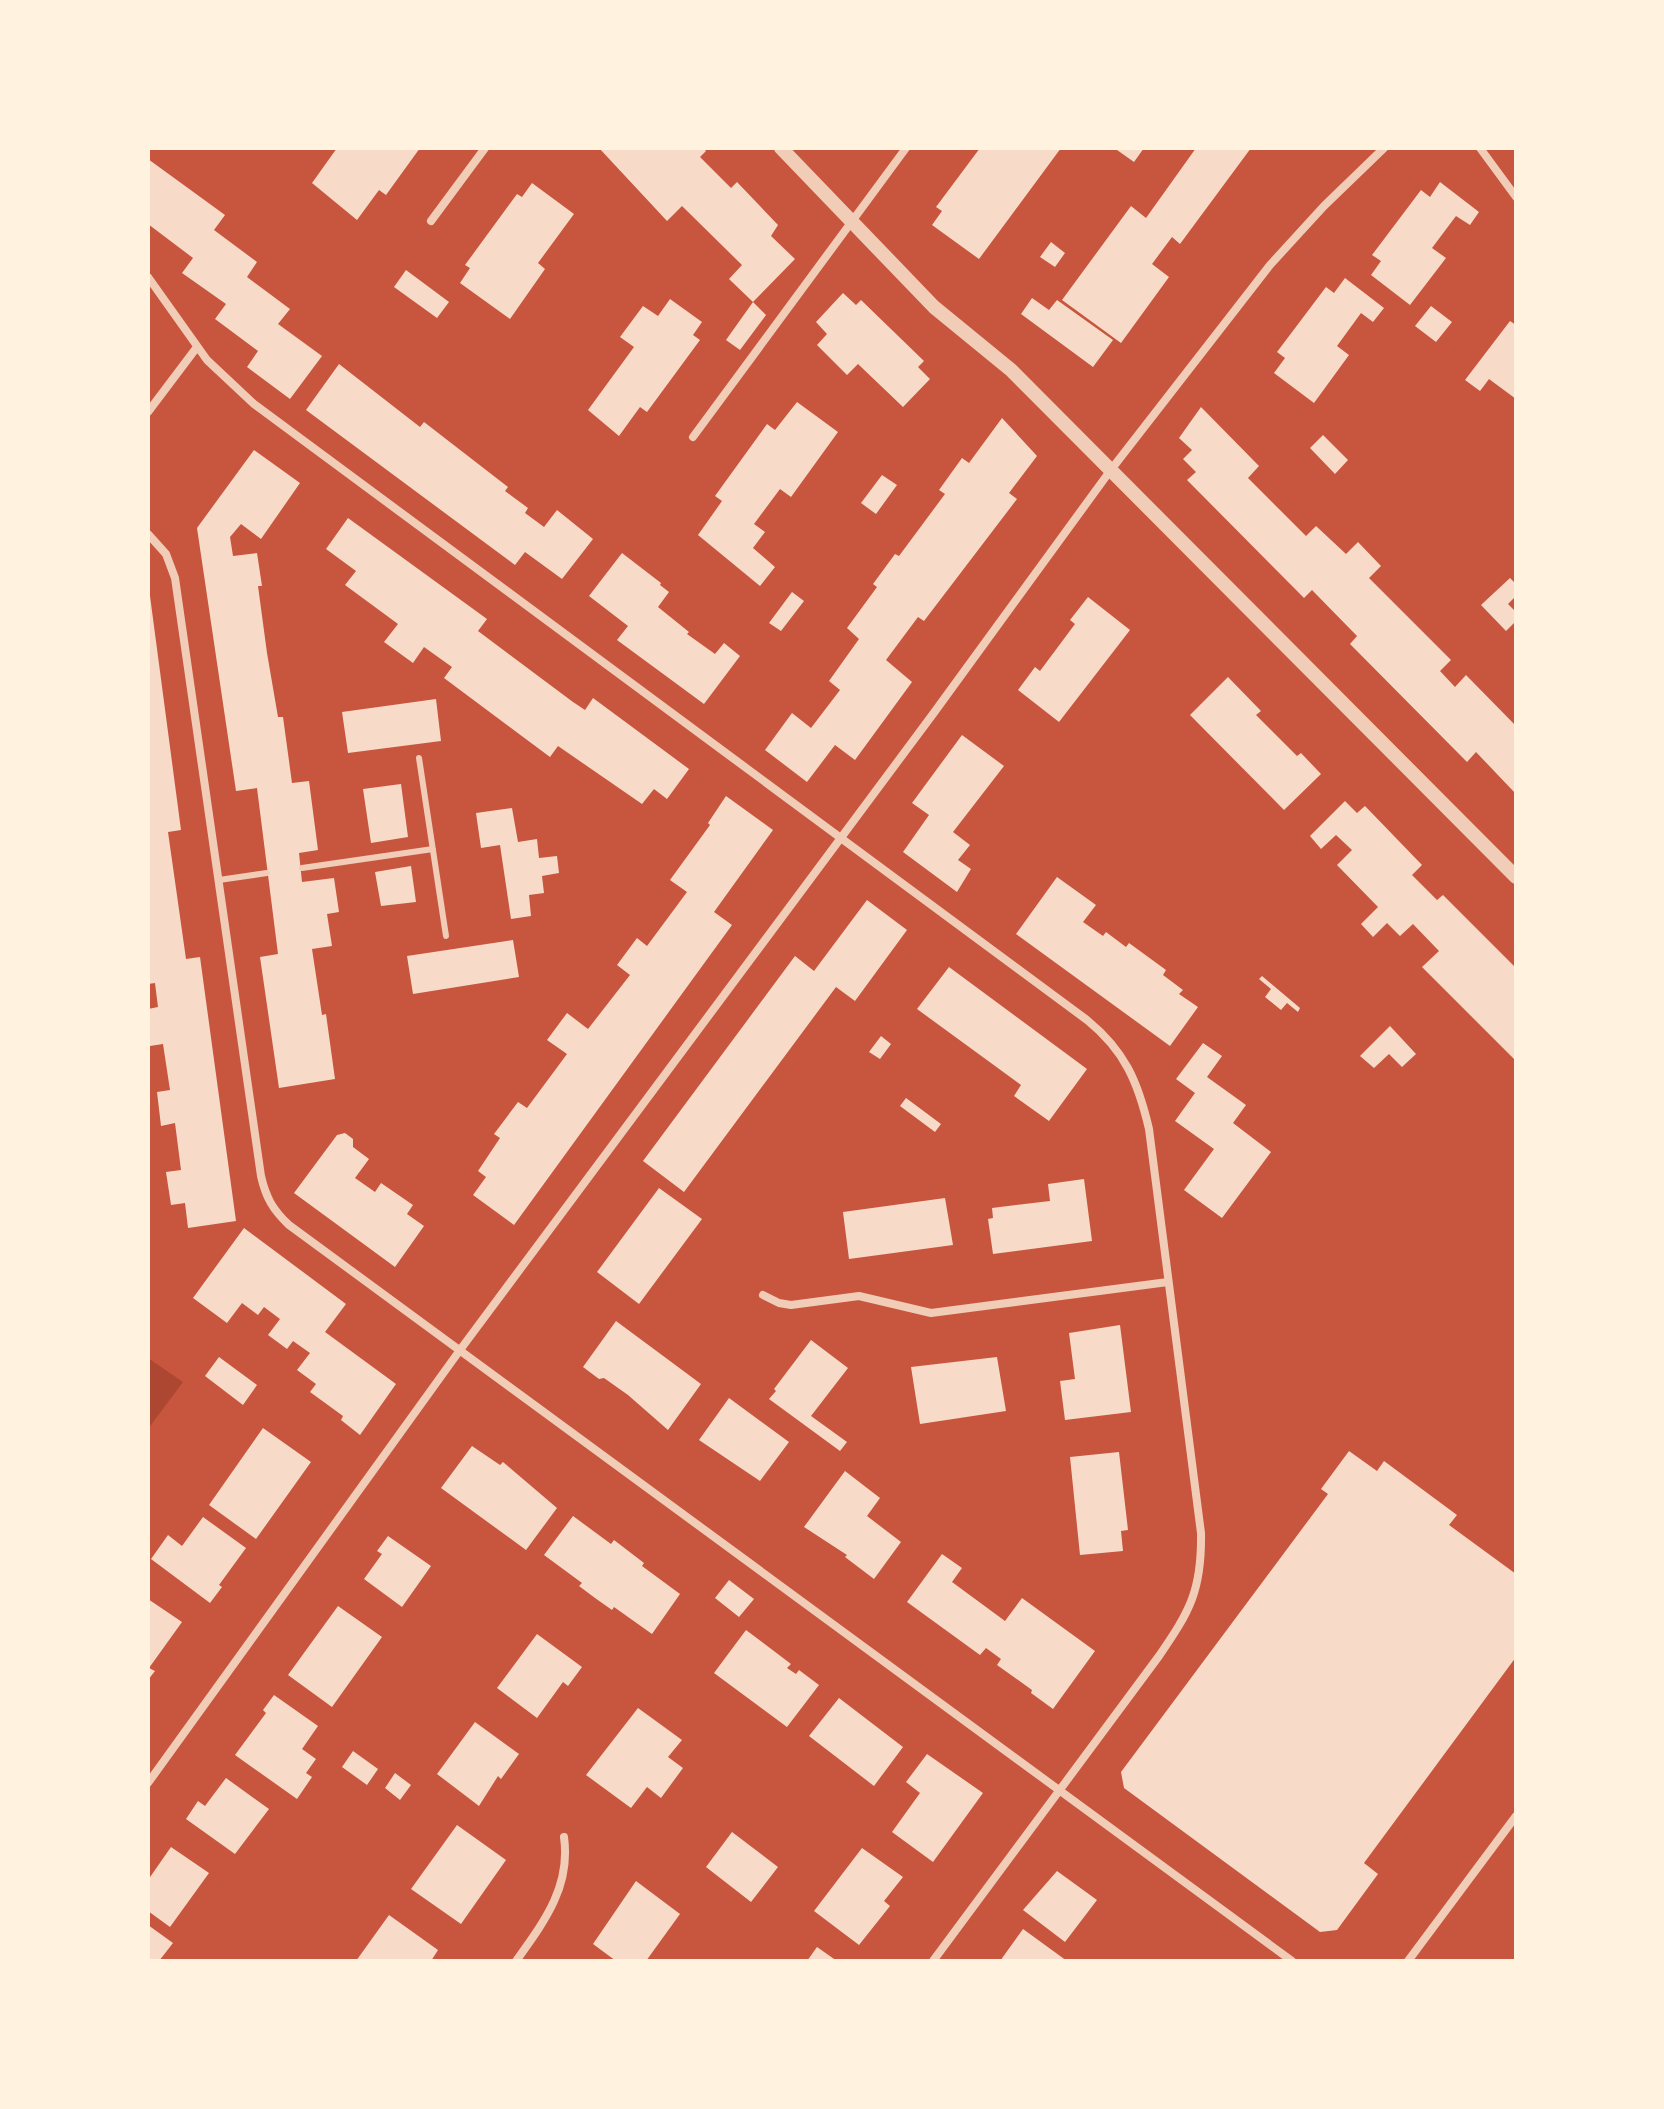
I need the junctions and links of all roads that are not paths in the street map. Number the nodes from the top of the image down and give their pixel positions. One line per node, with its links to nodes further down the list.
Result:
1 (485, 148): 7 (street)
2 (781, 148): 8 (street)
3 (906, 148): 8 (street)
4 (1384, 148): 13 (street)
5 (1480, 148): 6 (street)
6 (1516, 197)
7 (431, 221)
8 (852, 221): 12 (street); 13 (street)
9 (148, 277): 10 (street)
10 (197, 347): 11 (street); 16 (street)
11 (148, 412)
12 (693, 437)
13 (1110, 471): 16 (street); 20 (street)
14 (148, 534): 21 (street)
15 (419, 758): 17 (lane)
16 (841, 838): 23 (street); 25 (street)
17 (433, 849): 18 (lane); 22 (lane)
18 (302, 868)
19 (267, 873): 21 (lane)
20 (1516, 877)
21 (219, 880): 25 (street)
22 (446, 936)
23 (1168, 1282): 24 (street); 27 (street)
24 (763, 1295)
25 (460, 1350): 26 (street); 27 (street)
26 (148, 1783)
27 (1060, 1790): 31 (street); 32 (street)
28 (1516, 1816): 33 (street)
29 (564, 1837): 30 (street)
30 (516, 1961)
31 (933, 1961)
32 (1292, 1961)
33 (1408, 1961)

